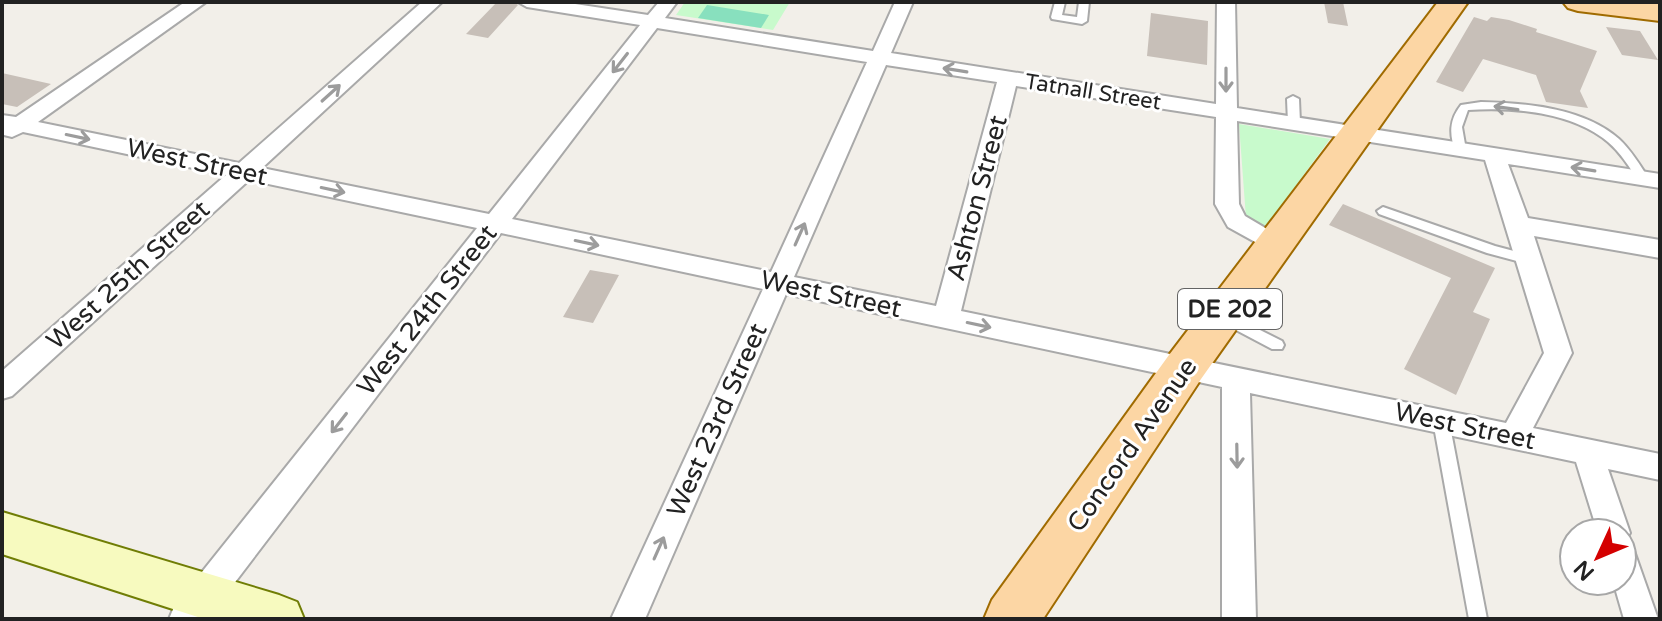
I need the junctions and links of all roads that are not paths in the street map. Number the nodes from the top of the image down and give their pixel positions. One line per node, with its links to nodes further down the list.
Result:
1 (197, 2): 17 (street)
2 (433, 2): 21 (street, West 25th Street, one-way to 2)
3 (527, 2): 10 (street, Tatnall Street)
4 (904, 2): 12 (street, West 23rd Street)
5 (1060, 2): 6 (lane)
6 (1084, 2)
7 (1226, 2): 15 (street, one-way to 15)
8 (1453, 2): 18 (main road, Concord Avenue / DE 202)
9 (1578, 2): 11 (main road)
10 (660, 12): 12 (street, Tatnall Street); 24 (street, West 24th Street, one-way to 24)
11 (1660, 12)
12 (879, 58): 13 (street, Tatnall Street, one-way to 12); 29 (street, West 23rd Street, one-way to 12)
13 (1008, 78): 15 (street, Tatnall Street); 31 (street, Ashton Street)
14 (1293, 99): 16 (lane)
15 (1226, 113): 16 (street, Tatnall Street); 26 (street)
16 (1294, 123): 18 (street, Tatnall Street)
17 (8, 128): 21 (street, West Street, one-way to 21)
18 (1357, 133): 19 (street, Tatnall Street); 26 (main road, Concord Avenue / DE 202)
19 (1460, 150): 20 (street, Tatnall Street); 22 (lane, one-way to 19)
20 (1494, 155): 22 (street, Tatnall Street, one-way to 20); 25 (street)
21 (244, 171): 24 (street, West Street, one-way to 24); 35 (street, West 25th Street)
22 (1652, 180)
23 (1383, 211): 28 (lane)
24 (495, 224): 29 (street, West Street, one-way to 29); 43 (street, West 24th Street, one-way to 43)
25 (1519, 225): 27 (street); 28 (street)
26 (1275, 245): 30 (main road, Concord Avenue / DE 202)
27 (1660, 249)
28 (1528, 259): 37 (street)
29 (778, 283): 31 (street, West Street); 45 (street, West 23rd Street, one-way to 29)
30 (1224, 317): 32 (lane); 33 (main road, Concord Avenue / DE 202)
31 (946, 318): 33 (street, West Street, one-way to 33)
32 (1277, 345)
33 (1185, 367): 34 (street, West Street); 46 (main road, Concord Avenue / DE 202)
34 (1236, 378): 36 (street, West Street); 47 (street, one-way to 47)
35 (2, 388)
36 (1441, 421): 37 (street, West Street); 48 (lane)
37 (1514, 436): 38 (street, West Street)
38 (1588, 452): 39 (street, West Street); 40 (street)
39 (1660, 467)
40 (1609, 517)
41 (2, 533): 43 (main road)
42 (1634, 597): 49 (street)
43 (195, 608): 44 (main road)
44 (279, 619)
45 (628, 619)
46 (1011, 619)
47 (1239, 619)
48 (1478, 619)
49 (1641, 619)

